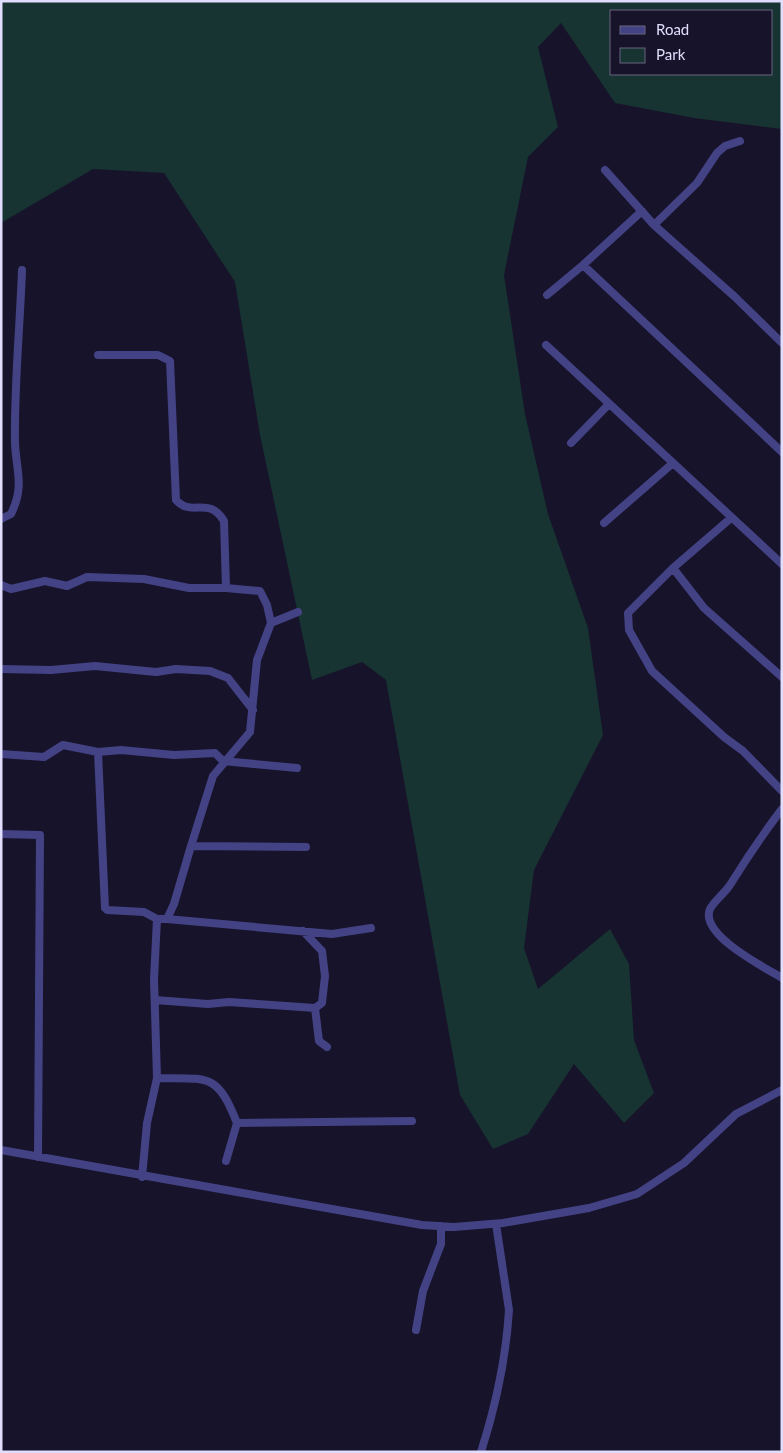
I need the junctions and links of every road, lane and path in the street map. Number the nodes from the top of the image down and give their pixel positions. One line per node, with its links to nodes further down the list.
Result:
1 (740, 141): 4 (street)
2 (605, 170): 3 (street)
3 (642, 211): 4 (street); 5 (street)
4 (654, 225): 8 (street)
5 (583, 265): 7 (street); 13 (street)
6 (22, 270): 16 (street)
7 (547, 295)
8 (782, 343)
9 (546, 345): 11 (street)
10 (98, 355): 21 (street)
11 (608, 404): 12 (street); 14 (street)
12 (571, 443)
13 (782, 452)
14 (673, 463): 15 (street); 17 (street)
15 (731, 518): 18 (street); 19 (street)
16 (1, 519)
17 (604, 523)
18 (782, 564)
19 (673, 568): 25 (street); 31 (street)
20 (1, 585): 21 (street)
21 (226, 588): 23 (street)
22 (298, 612): 23 (street)
23 (271, 623): 26 (street)
24 (1, 670): 26 (street)
25 (782, 677)
26 (253, 710): 29 (street)
27 (98, 752): 28 (street); 29 (street); 36 (street)
28 (1, 754)
29 (223, 761): 30 (street); 34 (street)
30 (296, 768)
31 (782, 791)
32 (782, 809): 40 (street)
33 (1, 834): 49 (street)
34 (191, 846): 35 (street); 37 (street)
35 (306, 848)
36 (157, 919): 37 (street); 41 (street)
37 (167, 919): 39 (street)
38 (371, 928): 39 (street)
39 (303, 931): 42 (street)
40 (782, 978)
41 (155, 1000): 42 (street); 44 (street)
42 (315, 1008): 43 (street)
43 (327, 1047)
44 (157, 1078): 47 (street); 51 (street)
45 (782, 1090): 52 (street)
46 (412, 1121): 47 (street)
47 (236, 1123): 50 (street)
48 (1, 1150): 49 (street)
49 (38, 1157): 51 (street)
50 (226, 1161)
51 (142, 1177): 53 (street)
52 (496, 1224): 53 (street); 55 (street)
53 (441, 1226): 54 (street)
54 (416, 1330)
55 (482, 1452)

